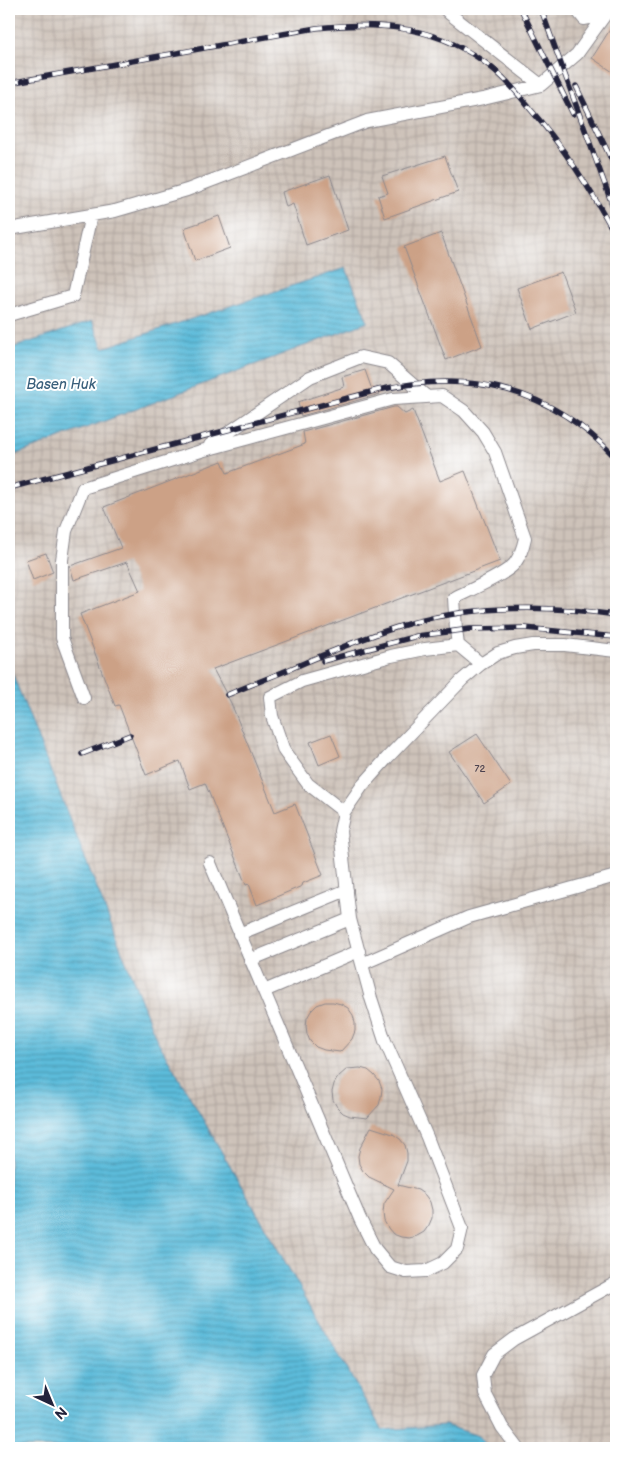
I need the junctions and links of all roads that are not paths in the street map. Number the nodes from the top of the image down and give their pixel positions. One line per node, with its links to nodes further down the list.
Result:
1 (445, 9): 4 (lane)
2 (576, 9): 3 (lane)
3 (608, 12): 4 (lane)
4 (541, 85): 5 (lane)
5 (91, 215): 6 (lane); 7 (lane)
6 (9, 229)
7 (9, 315)
8 (427, 397): 9 (lane); 9 (lane); 10 (lane)
9 (201, 451): 13 (lane)
10 (458, 645): 12 (lane); 14 (lane)
11 (616, 651): 12 (lane)
12 (481, 664): 14 (lane)
13 (84, 698)
14 (344, 812): 17 (lane)
15 (210, 864): 19 (lane)
16 (616, 876): 22 (lane)
17 (347, 890): 18 (lane); 19 (lane)
18 (350, 919): 20 (lane); 21 (lane)
19 (239, 934): 21 (lane)
20 (359, 951): 22 (lane); 23 (lane)
21 (250, 960): 23 (lane)
22 (362, 964): 23 (lane)
23 (264, 991)
24 (616, 1283): 25 (lane)
25 (518, 1448)

